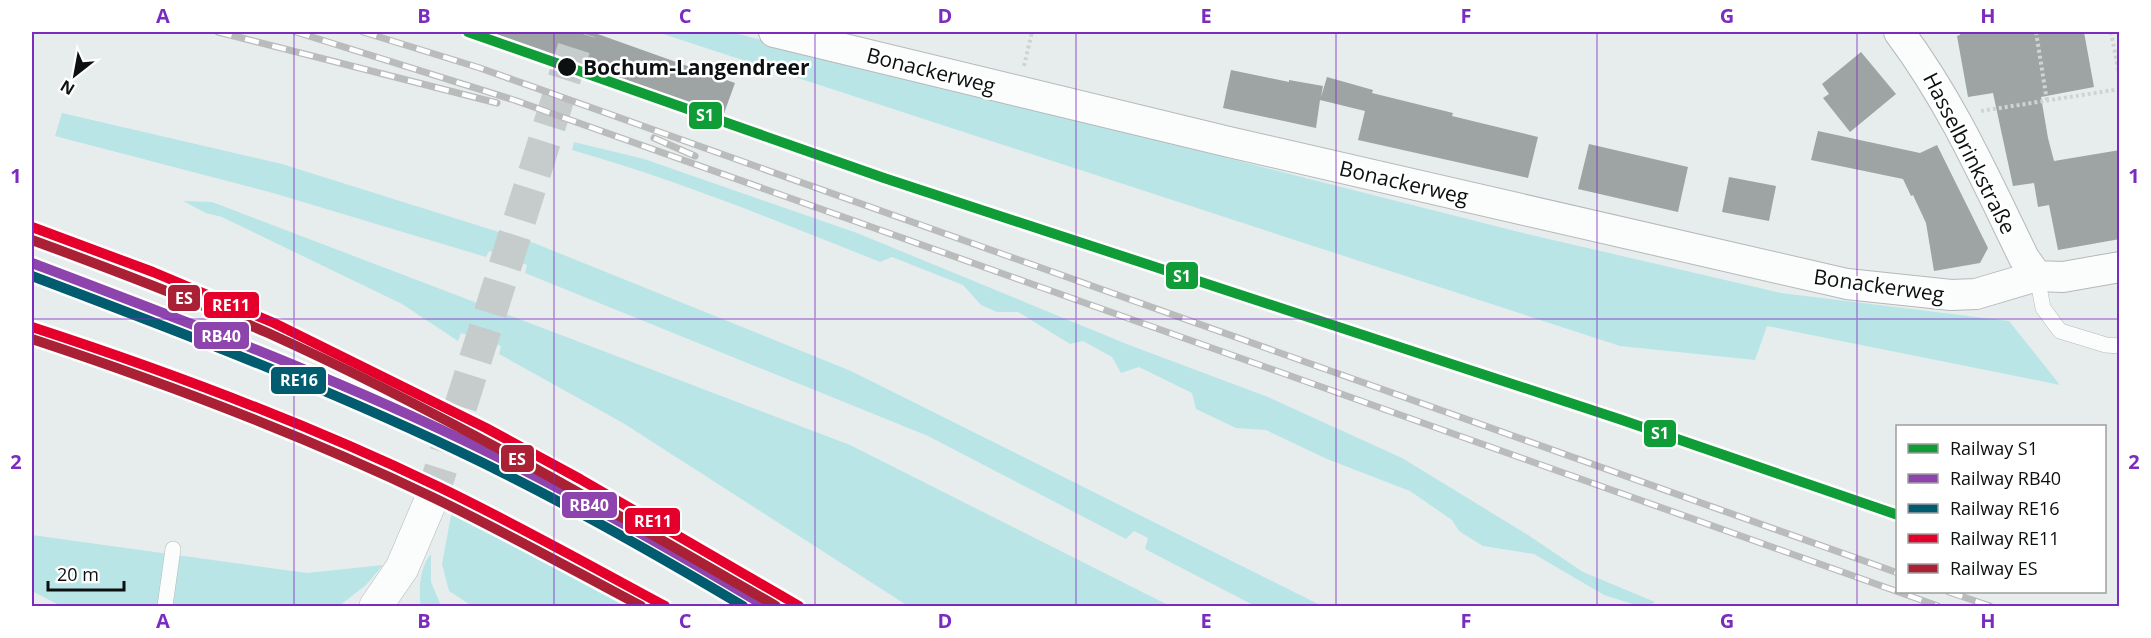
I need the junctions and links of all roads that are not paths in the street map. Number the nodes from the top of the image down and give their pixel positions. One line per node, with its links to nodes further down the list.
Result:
1 (774, 32): 4 (street, Bonackerweg)
2 (1899, 32): 4 (street, Hasselbrinkstraße)
3 (2120, 267): 4 (street, Bonackerweg)
4 (2037, 276): 5 (lane)
5 (2120, 346)
6 (431, 500): 8 (main road)
7 (173, 549): 9 (lane)
8 (385, 603)
9 (165, 606)

